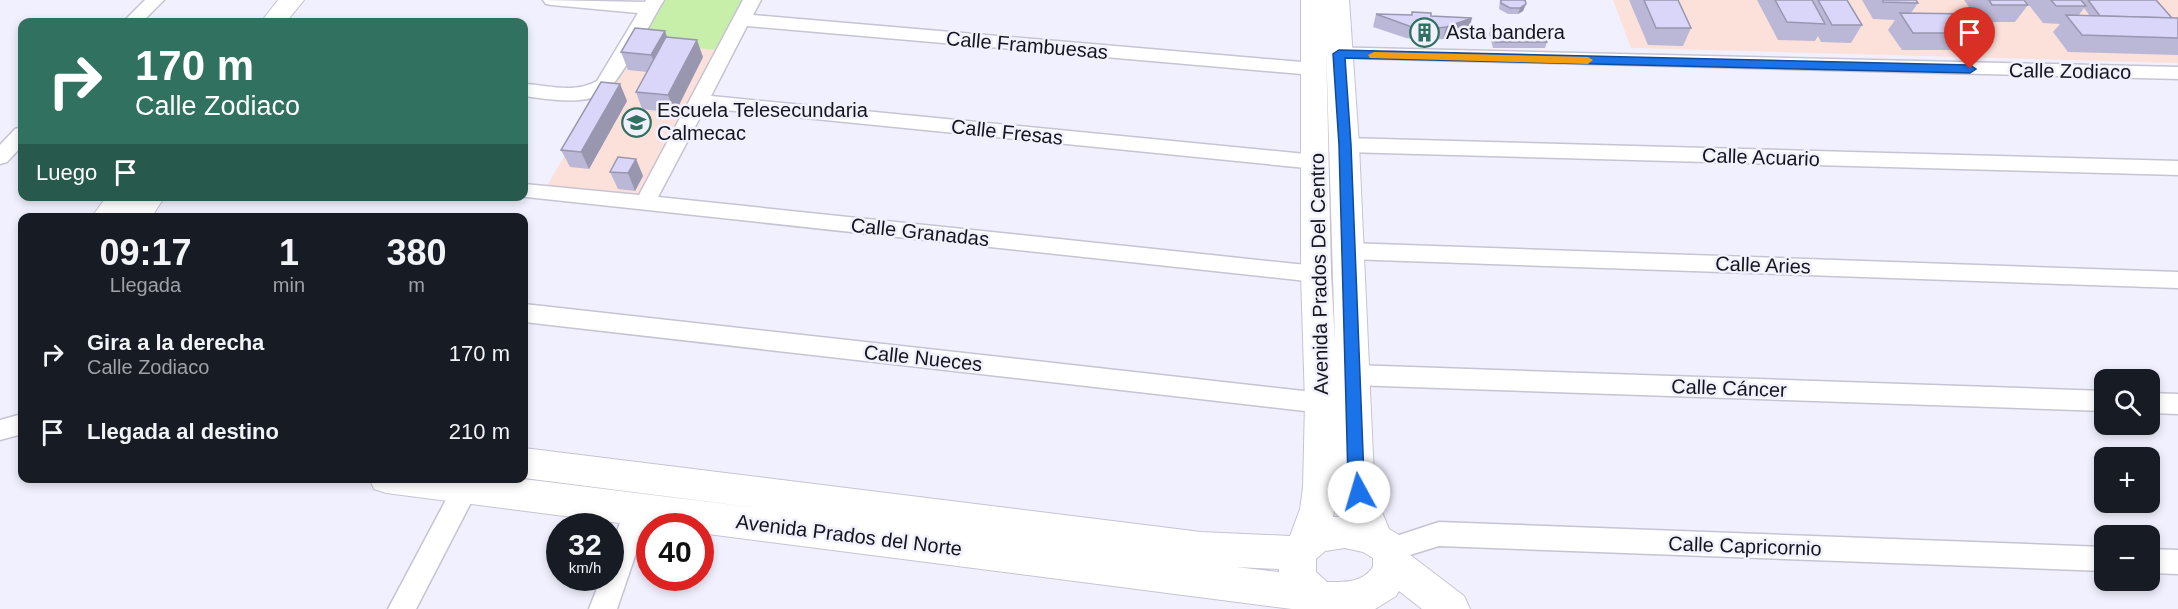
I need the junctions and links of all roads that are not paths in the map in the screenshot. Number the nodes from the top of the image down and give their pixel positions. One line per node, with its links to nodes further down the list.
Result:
1 (155, 0): 9 (street)
2 (292, 0): 10 (main road)
3 (315, 0): 11 (main road)
4 (552, 0): 8 (street)
5 (752, 0): 12 (street)
6 (1313, 0): 13 (main road, Avenida Prados Del Centro)
7 (1337, 0): 13 (main road)
8 (652, 4): 15 (street)
9 (136, 18)
10 (276, 18)
11 (299, 18)
12 (741, 20): 13 (street, Calle Frambuesas); 16 (street)
13 (1322, 59): 14 (street, Calle Zodiaco); 18 (main road); 20 (main road, Avenida Prados Del Centro)
14 (2178, 73)
15 (528, 90)
16 (699, 101): 20 (street, Calle Fresas); 25 (street)
17 (18, 138): 19 (street)
18 (1345, 145): 21 (street, Calle Acuario); 28 (main road)
19 (0, 157)
20 (1316, 162): 29 (main road, Avenida Prados Del Centro)
21 (2178, 168)
22 (528, 191): 25 (street, Calle Granadas)
23 (120, 201): 26 (main road)
24 (147, 201): 27 (main road)
25 (645, 203): 29 (street, Calle Granadas)
26 (110, 213)
27 (138, 213)
28 (1348, 251): 30 (street, Calle Aries); 32 (main road)
29 (1317, 274): 34 (main road, Avenida Prados Del Centro)
30 (2178, 280)
31 (528, 313): 34 (street, Calle Nueces)
32 (1353, 375): 33 (street, Calle Cáncer); 45 (main road)
33 (2094, 401)
34 (1322, 403): 44 (main road, Avenida Prados Del Centro)
35 (2160, 403): 36 (street)
36 (2178, 404)
37 (18, 425): 38 (street)
38 (0, 430)
39 (528, 465): 41 (main road, Avenida Prados del Norte)
40 (422, 483): 42 (main road, Avenida Prados del Norte)
41 (564, 484): 42 (main road, Avenida Prados del Norte); 43 (main road, Avenida Prados del Norte); 44 (main road, Avenida Prados del Norte)
42 (465, 489): 51 (street)
43 (638, 509): 49 (main road, Avenida Prados del Norte); 52 (street)
44 (1303, 549): 45 (main road); 49 (main road)
45 (1385, 551): 46 (street, Calle Capricornio); 50 (main road); 53 (main road)
46 (2094, 559)
47 (2160, 561): 48 (street)
48 (2178, 562)
49 (1312, 594): 50 (main road)
50 (1365, 605)
51 (402, 609)
52 (603, 609)
53 (1450, 609)

